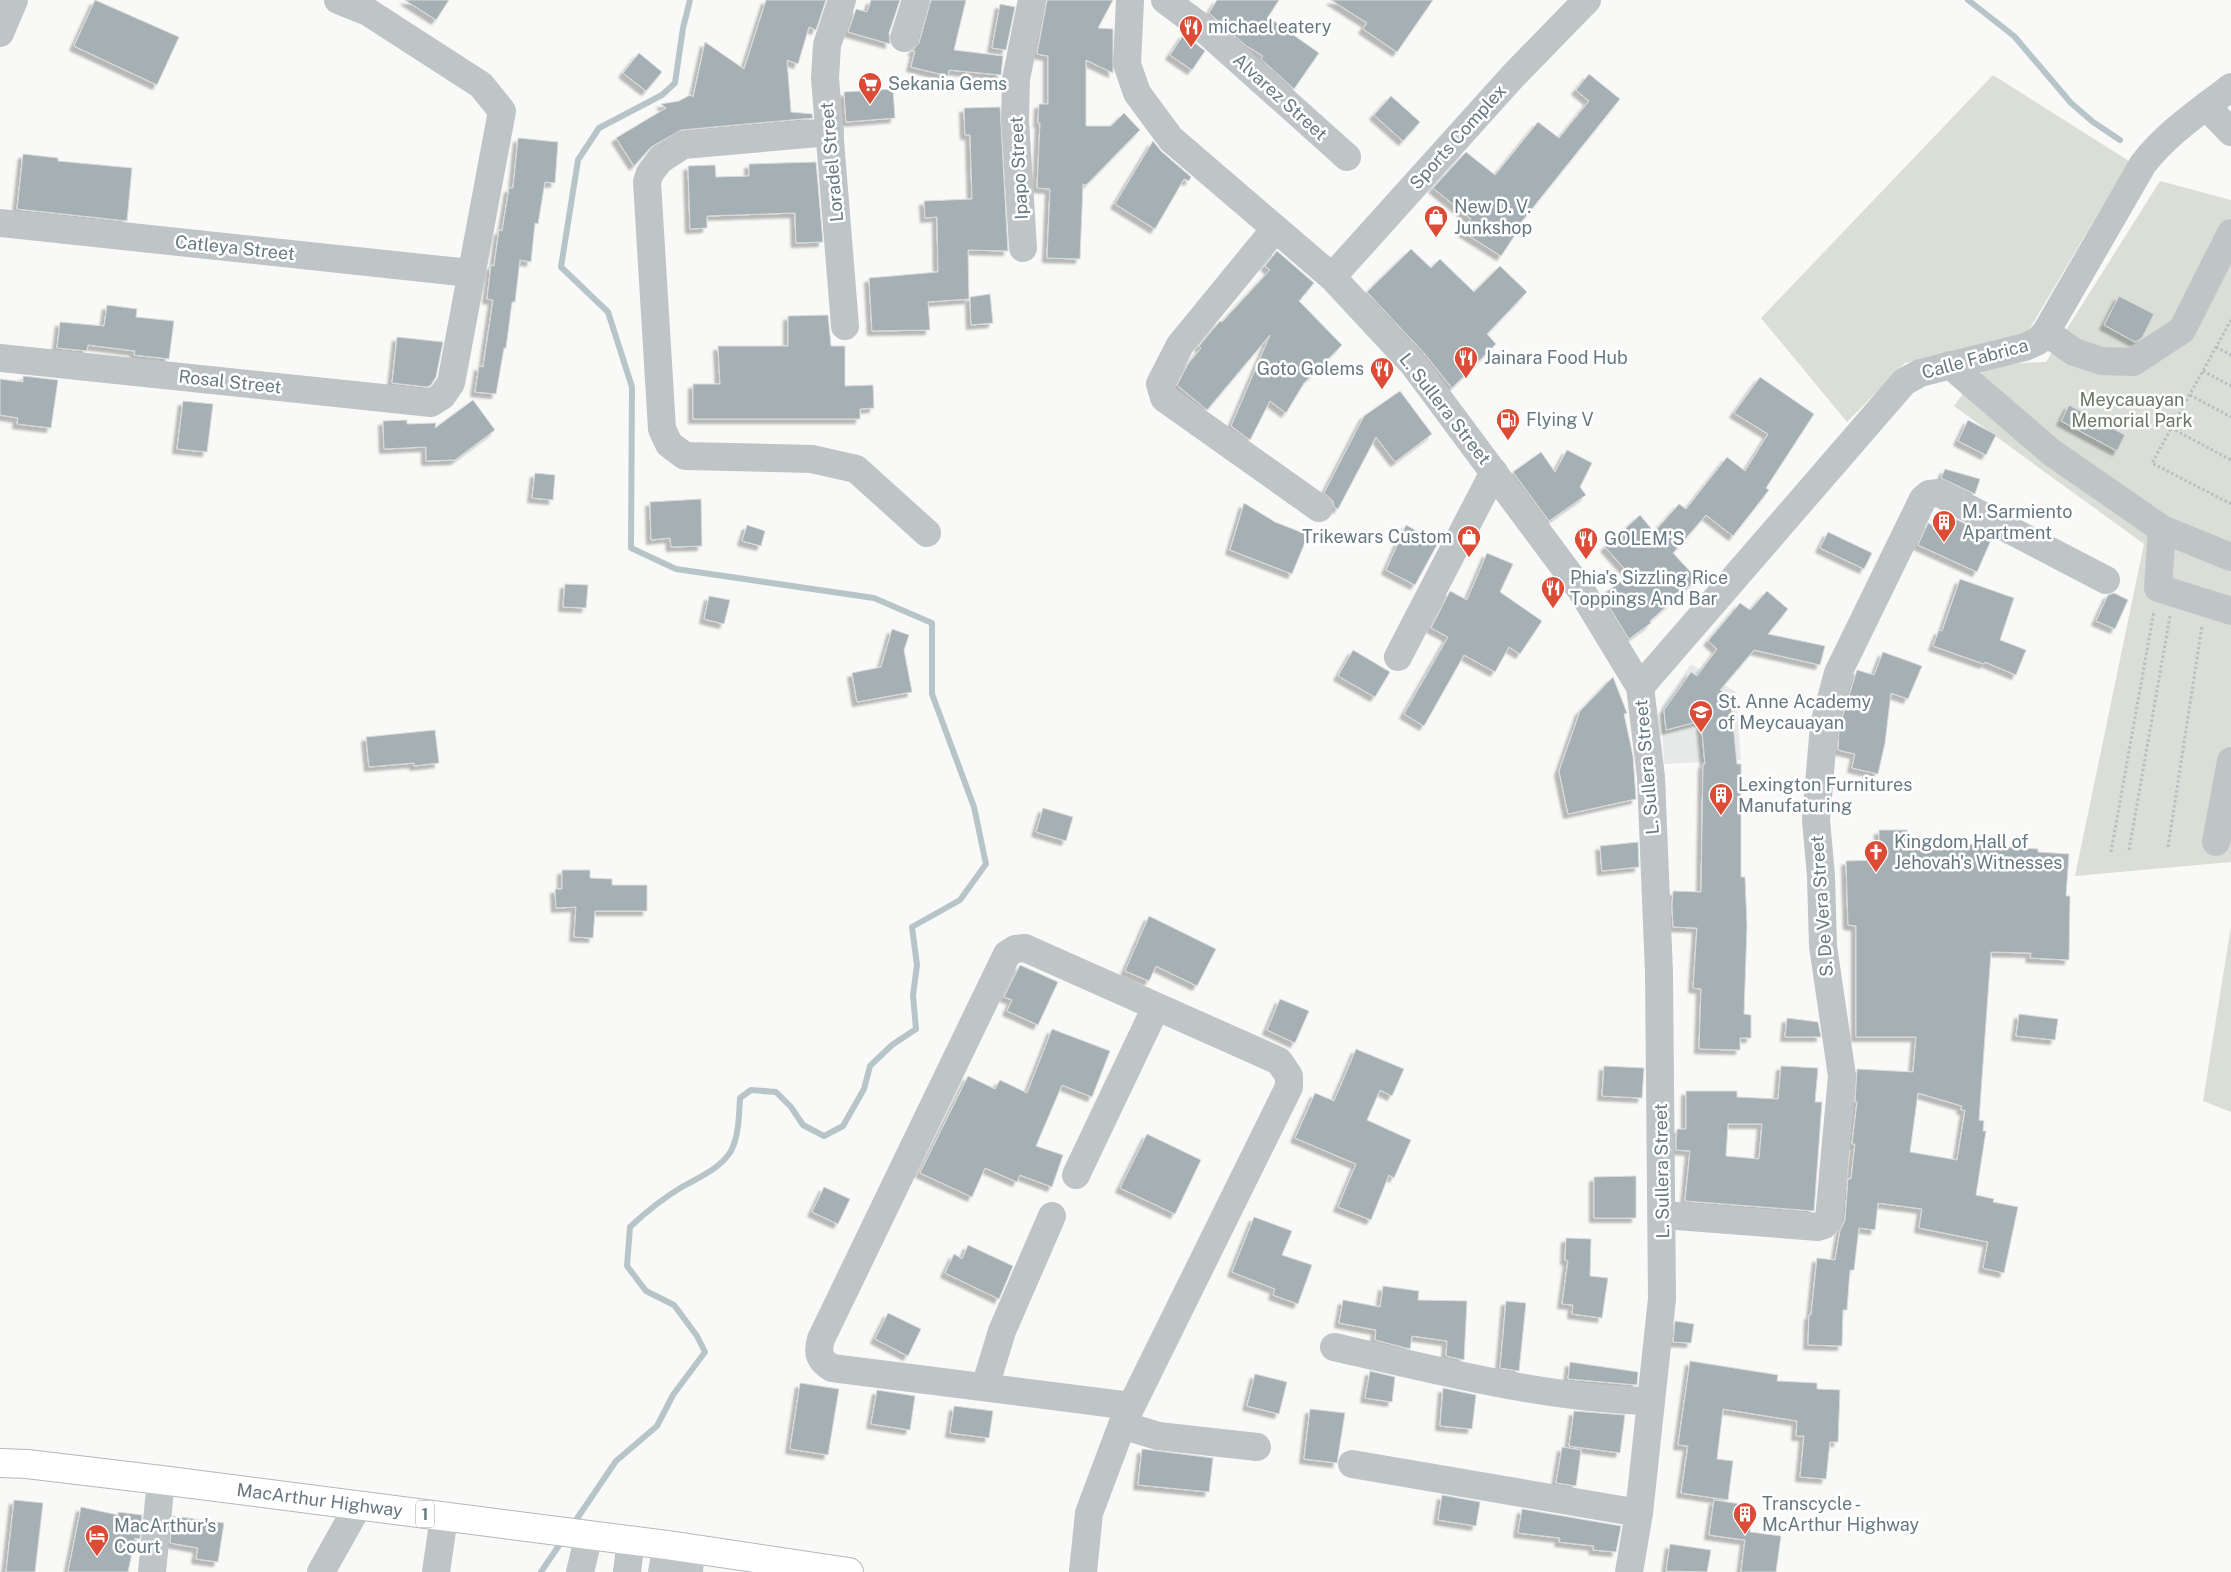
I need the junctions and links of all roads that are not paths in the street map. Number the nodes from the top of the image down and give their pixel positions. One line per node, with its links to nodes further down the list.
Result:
1 (14, 0): 9 (street)
2 (338, 0): 20 (street)
3 (842, 0): 13 (street, Loradel Street)
4 (916, 0): 10 (street)
5 (1032, 0): 19 (street, Ipapo Street)
6 (1130, 0): 17 (street, L. Sullera Street)
7 (1165, 0): 15 (street, Alvarez Street)
8 (1587, 0): 21 (street, Sports Complex)
9 (0, 33)
10 (904, 38)
11 (2231, 87): 12 (street, Calle Fabrica)
12 (2206, 106): 14 (street); 23 (street, Calle Fabrica)
13 (830, 132): 22 (street, Loradel Street); 29 (street)
14 (2231, 132)
15 (1347, 157)
16 (0, 224): 20 (street, Catleya Street)
17 (1275, 229): 21 (street, L. Sullera Street); 27 (street)
18 (2231, 233): 23 (street)
19 (1023, 248)
20 (470, 273): 24 (street, Rosal Street)
21 (1332, 277): 26 (street, L. Sullera Street)
22 (845, 326)
23 (2046, 332): 25 (street, Calle Fabrica)
24 (0, 358)
25 (1950, 365): 28 (street); 34 (street, Calle Fabrica)
26 (1494, 472): 33 (street); 34 (street, L. Sullera Street)
27 (1319, 508)
28 (2162, 529): 30 (street); 32 (street)
29 (927, 533)
30 (2231, 557)
31 (2106, 580): 39 (street, S. De Vera Street)
32 (2218, 608)
33 (1398, 657)
34 (1640, 687): 39 (street, L. Sullera Street)
35 (2231, 761): 36 (street)
36 (2216, 842)
37 (1156, 1007): 38 (street); 42 (street); 44 (street)
38 (1076, 1175)
39 (1663, 1215): 43 (street, L. Sullera Street)
40 (1052, 1216): 42 (street)
41 (1334, 1347): 43 (street)
42 (985, 1387): 44 (street)
43 (1650, 1401): 50 (street, L. Sullera Street)
44 (1126, 1416): 45 (street); 64 (street)
45 (1256, 1447)
46 (0, 1463): 48 (highway, MacArthur Highway / 1)
47 (1352, 1464): 50 (street)
48 (161, 1480): 49 (highway, MacArthur Highway / 1); 57 (street)
49 (358, 1506): 51 (highway, MacArthur Highway / 1); 58 (street)
50 (1639, 1513): 65 (street, L. Sullera Street)
51 (453, 1518): 52 (highway, MacArthur Highway / 1); 59 (street); 60 (street)
52 (589, 1535): 53 (highway, MacArthur Highway / 1); 61 (street)
53 (631, 1540): 54 (highway, MacArthur Highway / 1); 62 (street)
54 (682, 1555): 55 (highway, MacArthur Highway / 1); 63 (street)
55 (782, 1567): 56 (highway, MacArthur Highway / 1)
56 (838, 1571)
57 (152, 1572)
58 (321, 1572)
59 (436, 1572)
60 (455, 1572)
61 (580, 1572)
62 (626, 1572)
63 (662, 1572)
64 (1083, 1572)
65 (1629, 1572)

